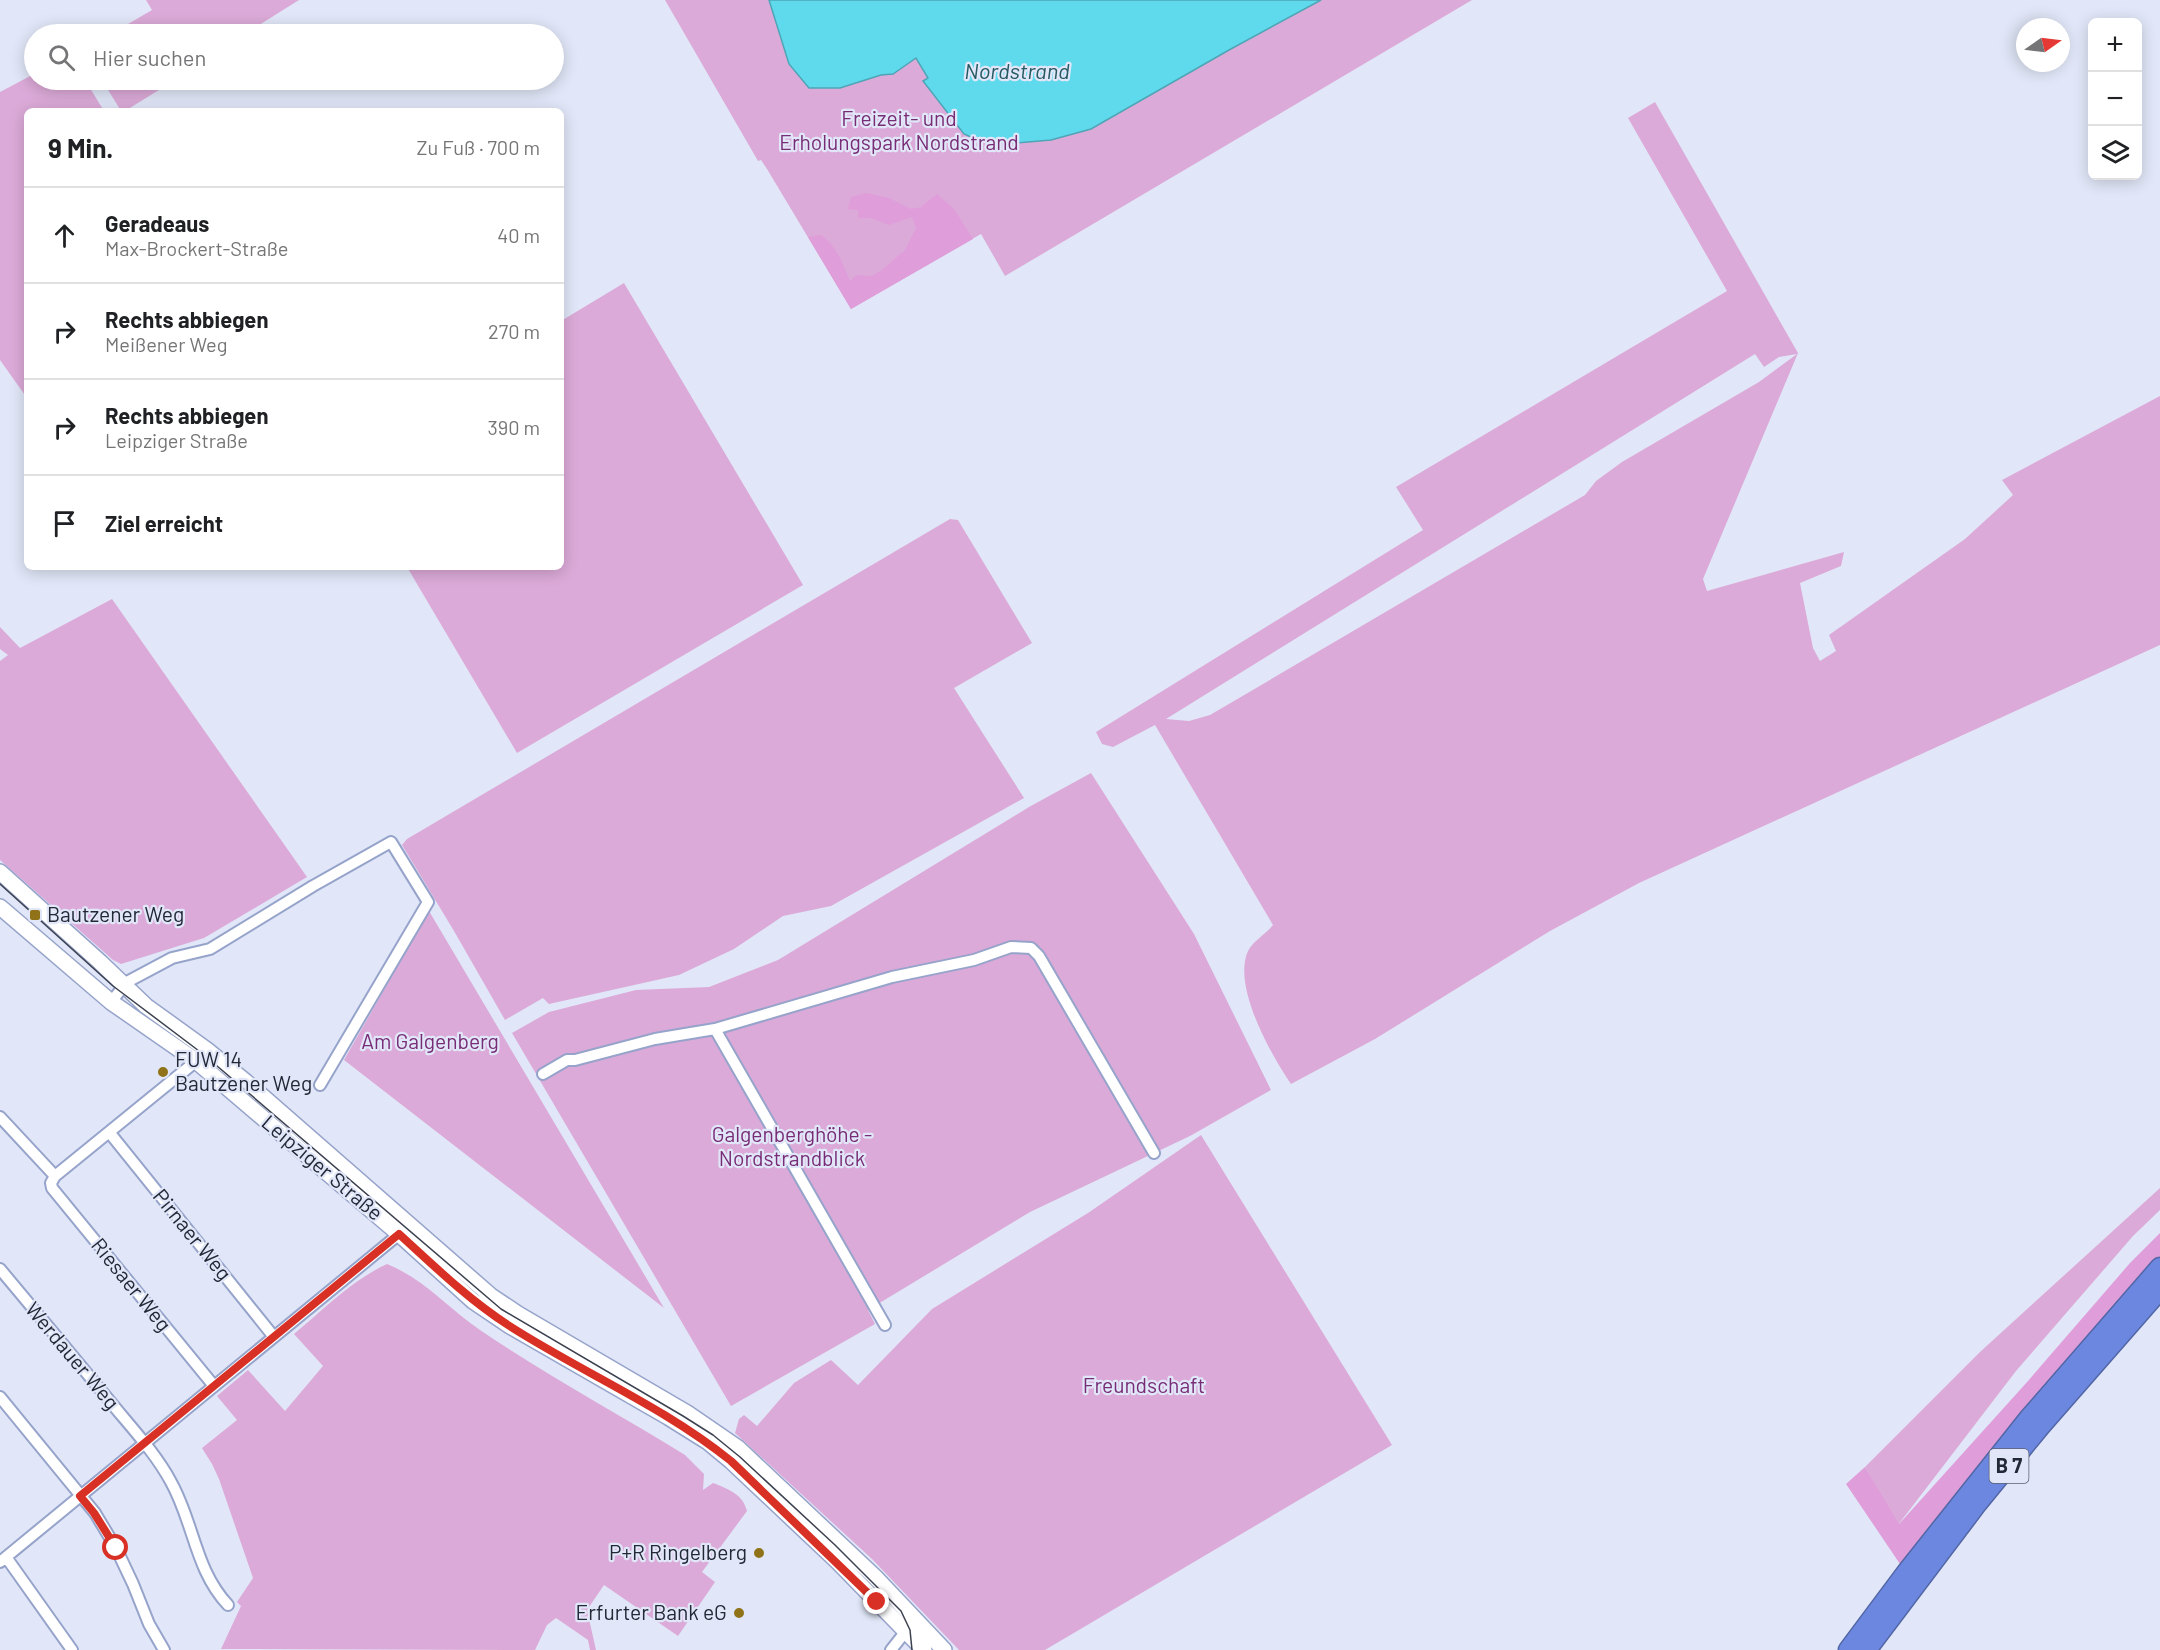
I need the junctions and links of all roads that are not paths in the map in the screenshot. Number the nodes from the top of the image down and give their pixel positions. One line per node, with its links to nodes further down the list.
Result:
1 (0, 872): 3 (main road, Leipziger Straße)
2 (0, 906): 4 (main road, Leipziger Straße)
3 (123, 986): 4 (street); 6 (main road, Leipziger Straße); 8 (street)
4 (111, 1002): 6 (main road, Leipziger Straße)
5 (715, 1029): 7 (street); 11 (street); 17 (street)
6 (202, 1056): 10 (street); 13 (main road, Leipziger Straße)
7 (543, 1074)
8 (320, 1085)
9 (0, 1117): 12 (street, Riesaer Weg)
10 (109, 1132): 12 (street); 18 (street, Pirnaer Weg)
11 (1154, 1153)
12 (53, 1180): 19 (street, Riesaer Weg)
13 (404, 1230): 18 (street); 25 (main road, Leipziger Straße); 26 (main road, Leipziger Straße)
14 (2160, 1267): 30 (highway, B 7)
15 (0, 1269): 21 (street, Werdauer Weg)
16 (2160, 1290): 31 (highway, B 7)
17 (885, 1325)
18 (271, 1339): 19 (street)
19 (214, 1386): 21 (street)
20 (0, 1397): 22 (street)
21 (144, 1443): 22 (street); 24 (street, Werdauer Weg)
22 (80, 1496): 23 (street); 28 (street)
23 (3, 1559): 27 (street)
24 (228, 1605)
25 (906, 1631): 26 (main road, Leipziger Straße); 29 (street)
26 (932, 1644)
27 (72, 1650)
28 (164, 1650)
29 (891, 1650)
30 (1848, 1650)
31 (1867, 1650)

